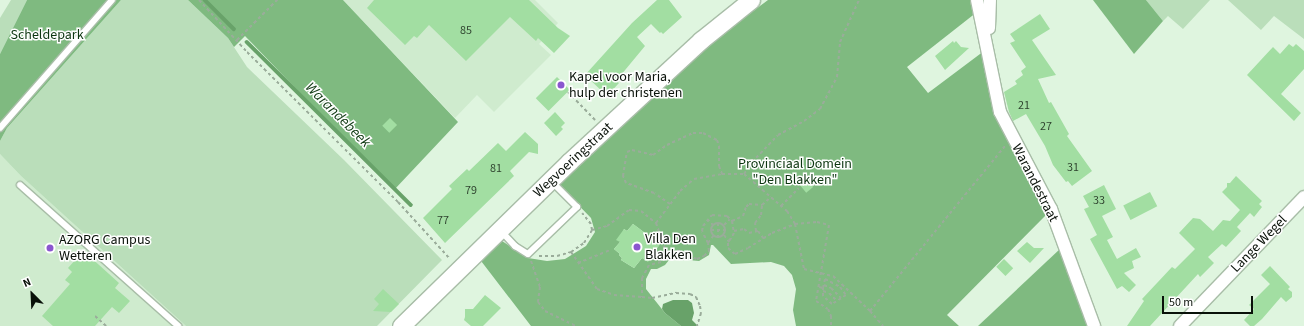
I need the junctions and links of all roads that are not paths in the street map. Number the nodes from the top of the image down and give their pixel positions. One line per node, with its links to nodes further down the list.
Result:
1 (112, 0): 6 (lane)
2 (751, 0): 7 (main road, Wegvoeringstraat)
3 (977, 0): 5 (street, Warandestraat)
4 (990, 0): 5 (street, Warandestraat)
5 (989, 61): 13 (street, Warandestraat)
6 (0, 128)
7 (550, 180): 10 (main road, Wegvoeringstraat); 10 (lane)
8 (20, 185): 11 (lane)
9 (1304, 197): 14 (street, Lange Wegel)
10 (500, 230): 12 (main road, Wegvoeringstraat)
11 (178, 326)
12 (401, 326)
13 (1094, 326)
14 (1180, 326)

